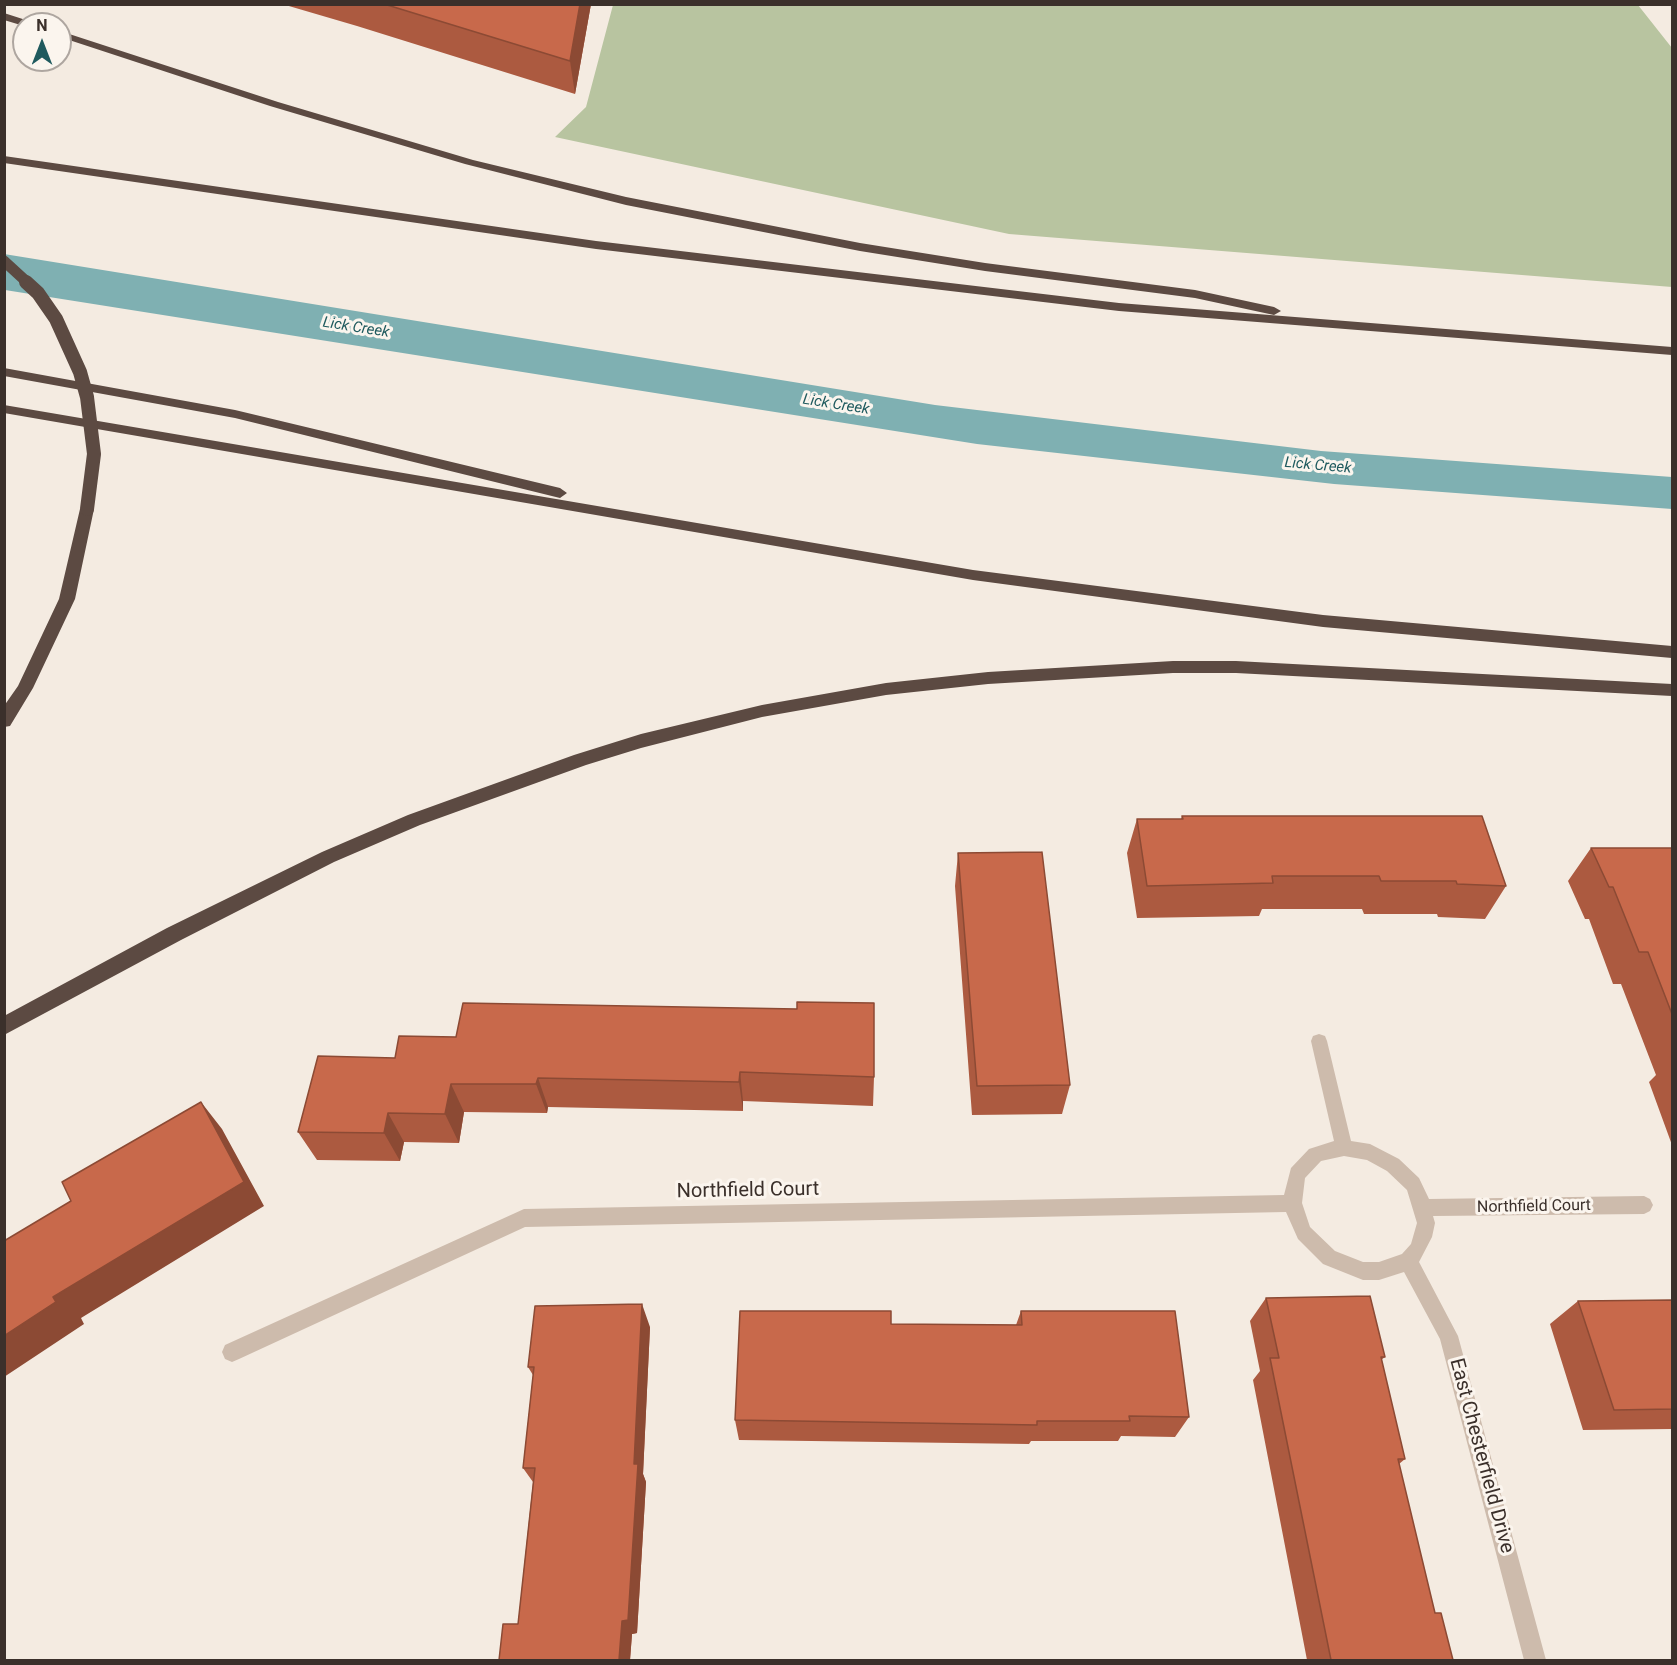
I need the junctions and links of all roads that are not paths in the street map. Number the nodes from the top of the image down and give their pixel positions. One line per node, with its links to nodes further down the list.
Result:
1 (72, 38): 4 (highway)
2 (4, 159): 4 (highway)
3 (4, 261): 11 (highway, bridge)
4 (1352, 327): 5 (highway)
5 (1672, 351)
6 (4, 372): 8 (highway)
7 (4, 409): 8 (highway)
8 (716, 531): 9 (highway)
9 (1672, 652)
10 (1672, 690): 12 (highway)
11 (4, 721)
12 (4, 1026)
13 (1319, 1041): 14 (street)
14 (1344, 1148): 15 (street); 17 (street)
15 (1293, 1203): 18 (street); 19 (street, Northfield Court)
16 (1644, 1205): 17 (street, Northfield Court)
17 (1423, 1208): 18 (street)
18 (1408, 1260): 20 (street, East Chesterfield Drive)
19 (232, 1352)
20 (1535, 1660)

